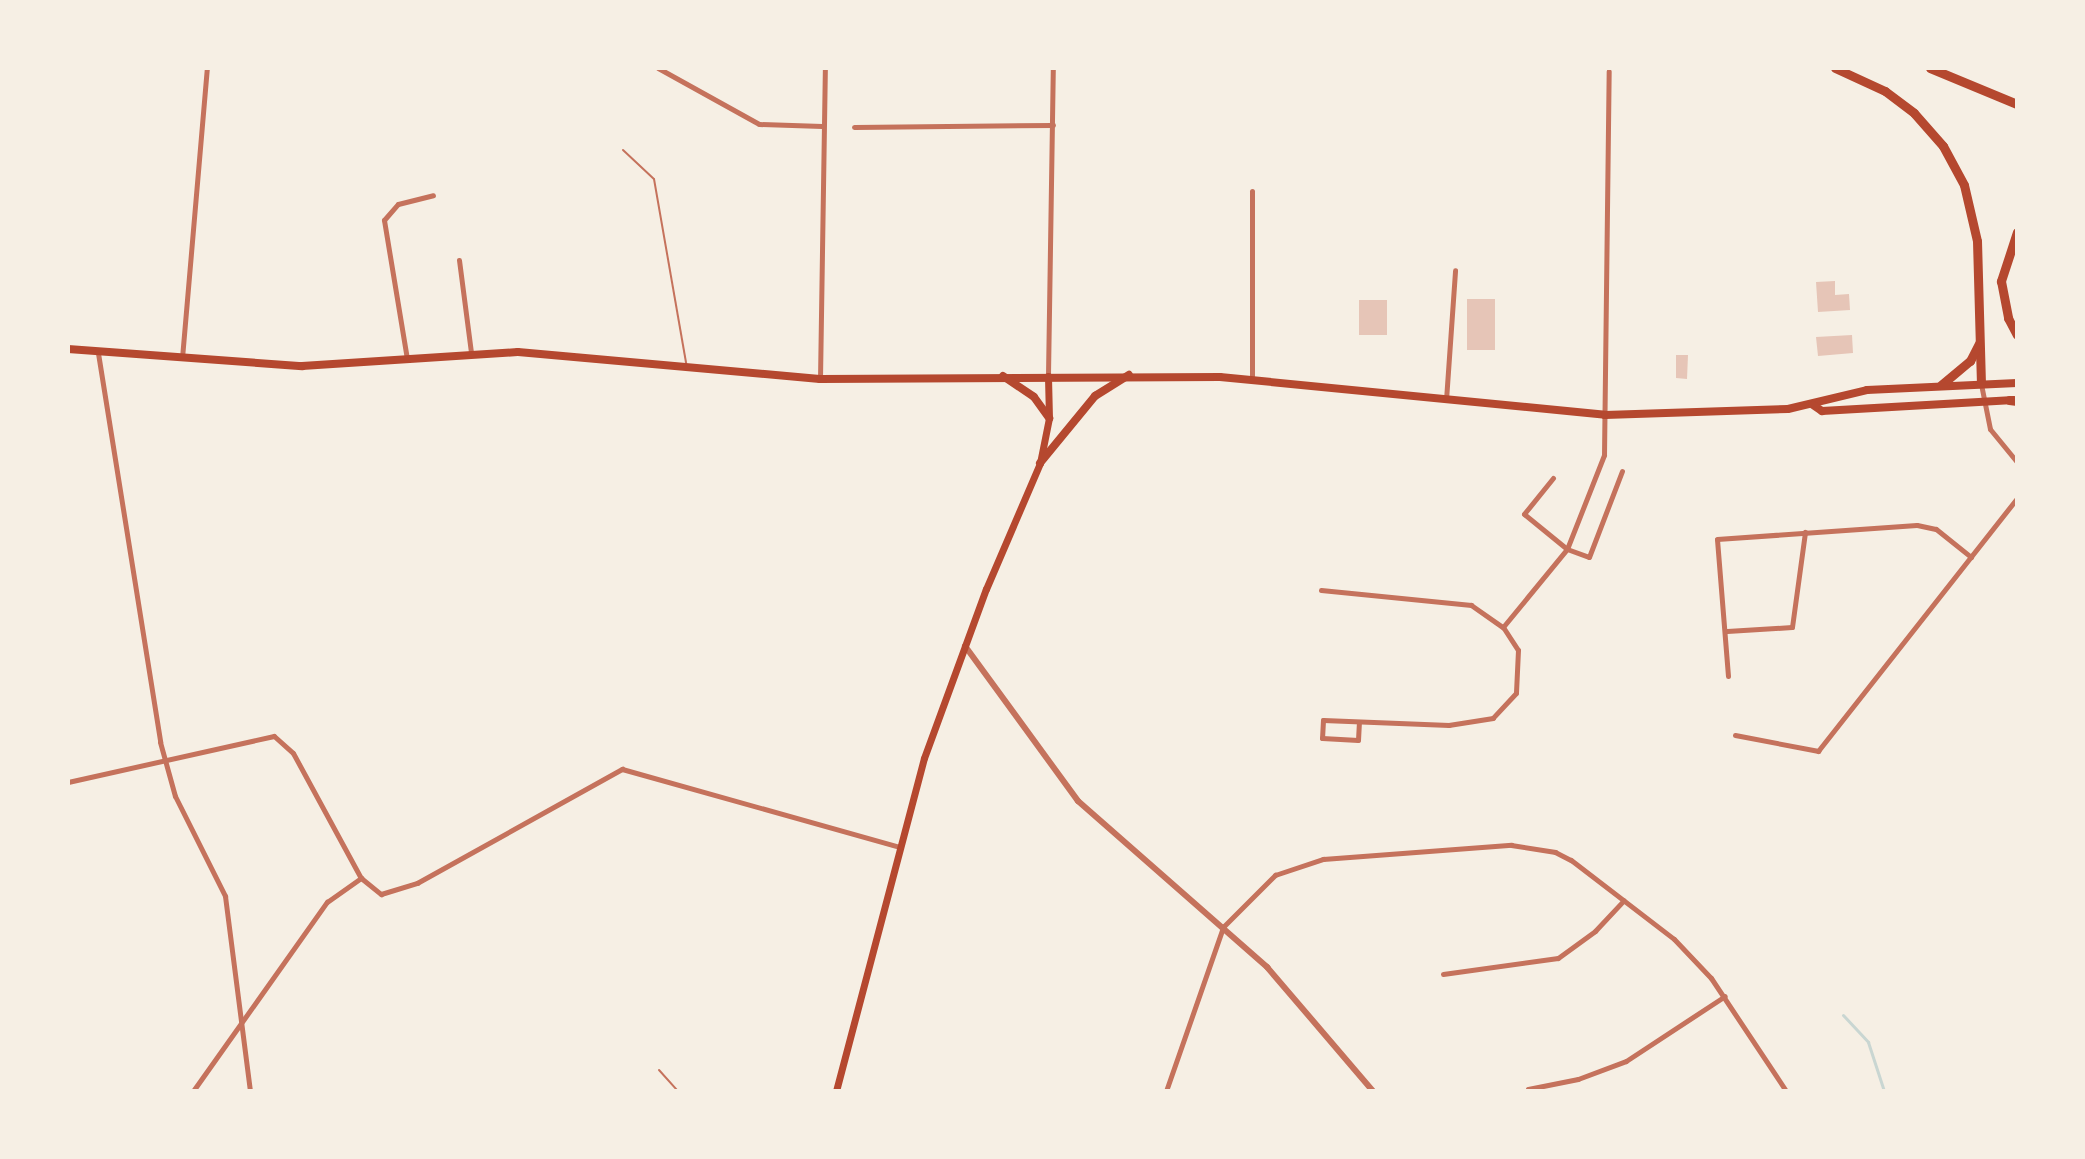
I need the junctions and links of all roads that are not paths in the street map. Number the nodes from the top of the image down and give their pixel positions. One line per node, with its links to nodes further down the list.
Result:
1 (207, 68): 23 (street)
2 (658, 68): 10 (street)
3 (825, 68): 10 (street)
4 (1053, 68): 9 (street)
5 (1835, 68): 19 (highway)
6 (1930, 68): 8 (highway)
7 (1609, 71): 38 (street)
8 (2017, 104)
9 (1053, 125): 11 (street); 27 (street)
10 (822, 126): 29 (street)
11 (854, 127)
12 (623, 150): 25 (lane)
13 (1252, 191): 30 (street)
14 (433, 195): 24 (street)
15 (2017, 232): 18 (highway)
16 (459, 260): 21 (street)
17 (1455, 270): 36 (street)
18 (2017, 335)
19 (1980, 340): 31 (highway); 33 (highway)
20 (68, 349): 22 (main road)
21 (471, 352): 24 (main road); 25 (main road)
22 (98, 353): 23 (main road); 55 (street)
23 (182, 359): 24 (main road)
24 (407, 360)
25 (687, 368): 29 (main road)
26 (1002, 375): 27 (main road); 29 (main road); 39 (main road)
27 (1048, 375): 28 (main road); 39 (main road)
28 (1129, 375): 30 (main road); 41 (main road)
29 (820, 379)
30 (1252, 379): 36 (main road)
31 (1981, 383): 32 (main road); 33 (main road); 34 (street)
32 (2017, 383)
33 (1941, 385): 37 (main road)
34 (1983, 400): 35 (main road); 37 (main road); 40 (street)
35 (2014, 400)
36 (1446, 401): 38 (main road)
37 (1813, 405): 38 (main road)
38 (1605, 415): 46 (street)
39 (1049, 418): 41 (main road)
40 (2017, 462)
41 (1040, 463): 51 (main road)
42 (1622, 471): 46 (street)
43 (1553, 478): 46 (street)
44 (2017, 498): 47 (street)
45 (1805, 532): 47 (street); 50 (street); 50 (street)
46 (1567, 549): 49 (street)
47 (1971, 557): 54 (street)
48 (1321, 590): 49 (street)
49 (1503, 627): 53 (street)
50 (1727, 631): 52 (street)
51 (965, 646): 57 (main road); 60 (street)
52 (1728, 676)
53 (1359, 723): 53 (street)
54 (1735, 735)
55 (165, 759): 56 (street); 58 (street); 63 (street)
56 (68, 782)
57 (899, 847): 58 (street); 69 (main road)
58 (361, 878): 63 (street)
59 (1624, 900): 60 (street); 61 (street); 62 (street)
60 (1223, 927): 70 (street); 71 (street)
61 (1443, 974)
62 (1725, 996): 65 (street); 72 (street)
63 (242, 1017): 66 (street); 67 (street)
64 (659, 1070): 68 (lane)
65 (1528, 1089)
66 (193, 1091)
67 (250, 1091)
68 (678, 1091)
69 (836, 1091)
70 (1166, 1091)
71 (1373, 1091)
72 (1786, 1091)

